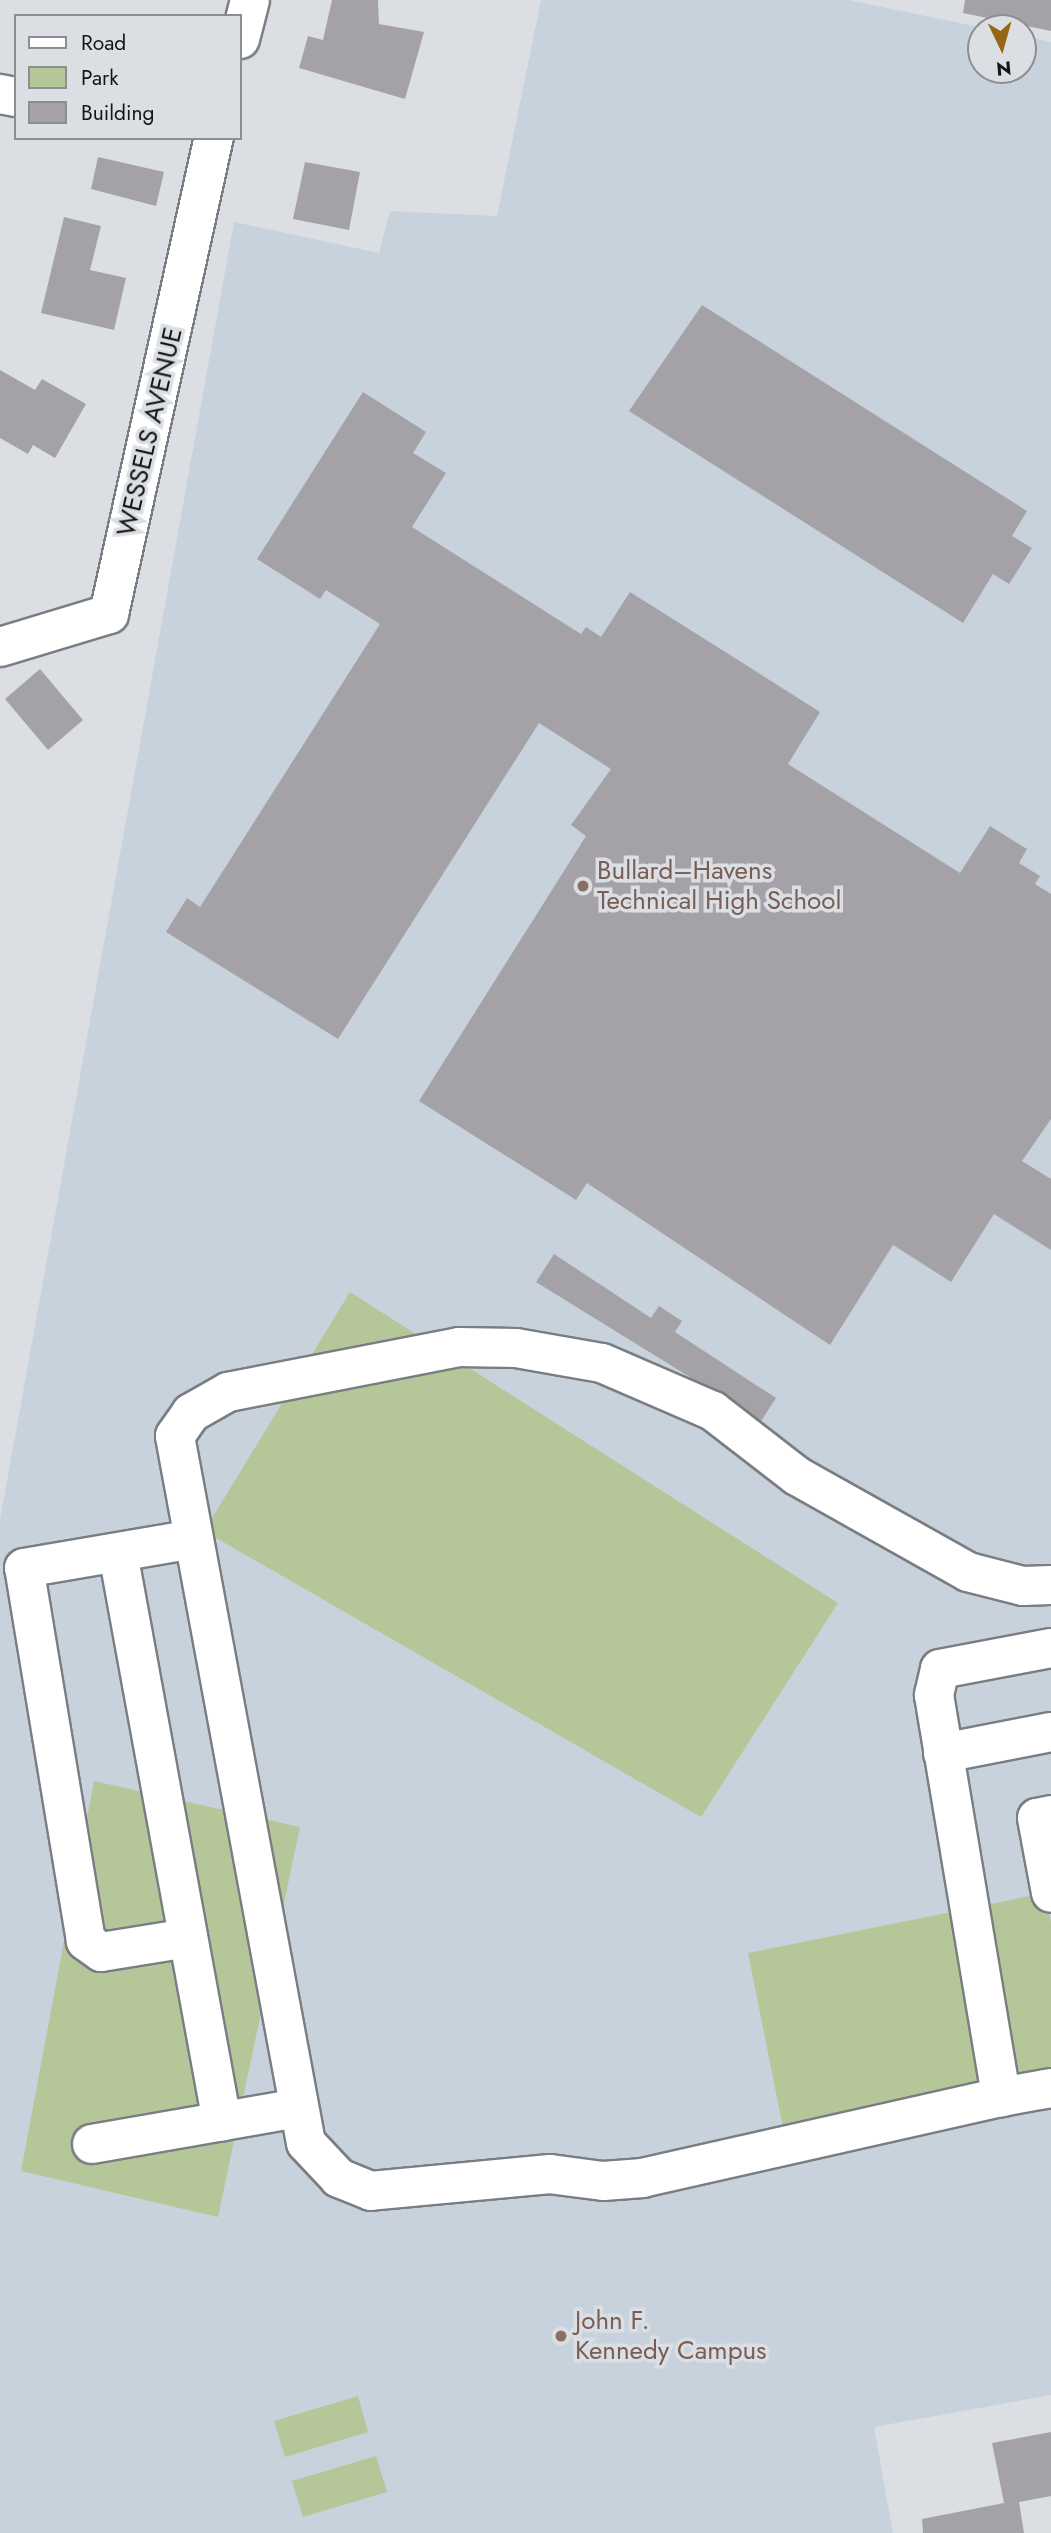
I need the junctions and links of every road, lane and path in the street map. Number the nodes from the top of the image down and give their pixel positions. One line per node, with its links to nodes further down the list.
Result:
1 (250, 0): 2 (street)
2 (242, 31)
3 (213, 140): 4 (street, WESSELS AVENUE)
4 (0, 647)
5 (193, 1539): 6 (street); 7 (street); 16 (street)
6 (118, 1553): 13 (street); 13 (street)
7 (1051, 1585)
8 (1051, 1648): 10 (street)
9 (1051, 1732): 10 (street)
10 (943, 1753): 15 (street)
11 (1051, 1815): 12 (street)
12 (1051, 1893)
13 (188, 1938): 17 (street)
14 (1051, 2088): 15 (street)
15 (1001, 2097): 16 (street)
16 (299, 2108): 17 (street)
17 (222, 2122): 18 (street)
18 (92, 2144)

